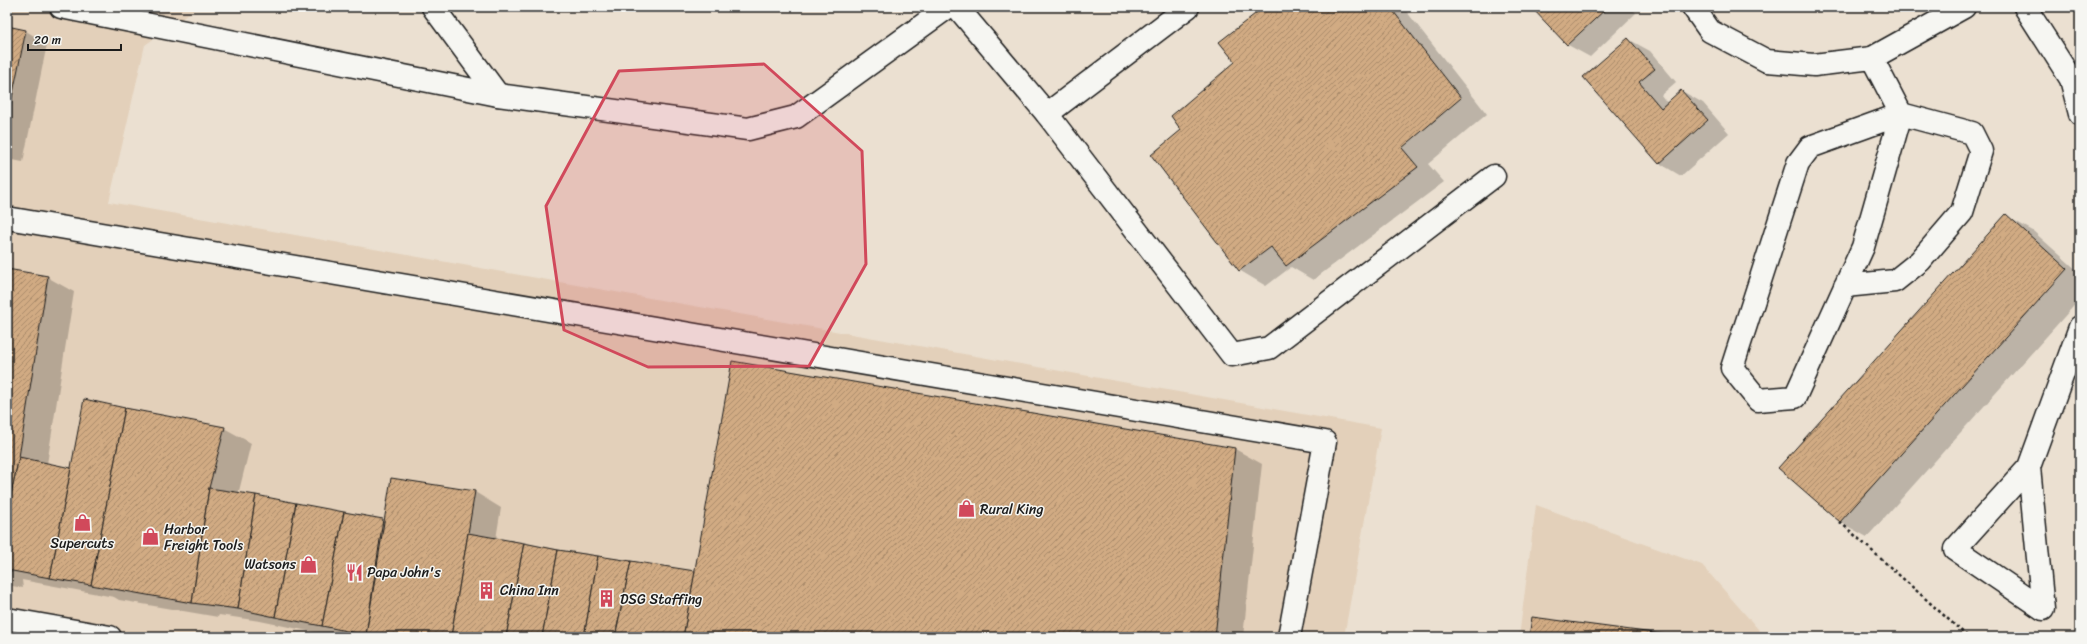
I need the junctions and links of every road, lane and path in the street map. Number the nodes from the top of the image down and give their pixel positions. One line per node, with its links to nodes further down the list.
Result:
1 (61, 7): 9 (street)
2 (433, 7): 11 (street)
3 (948, 7): 11 (street)
4 (957, 7): 12 (street)
5 (1188, 7): 12 (street)
6 (1693, 7): 10 (street)
7 (1964, 7): 10 (street)
8 (2025, 7): 14 (street)
9 (97, 10): 11 (street)
10 (1872, 58): 13 (street)
11 (498, 95)
12 (1047, 114): 15 (street)
13 (1901, 114): 17 (street); 17 (street); 17 (street)
14 (2080, 114)
15 (1494, 176)
16 (7, 218): 23 (street)
17 (1845, 286)
18 (2080, 327): 19 (street)
19 (2029, 467): 19 (street)
20 (1840, 522): 24 (path)
21 (7, 619): 22 (street)
22 (110, 637)
23 (1289, 637)
24 (1968, 637)

